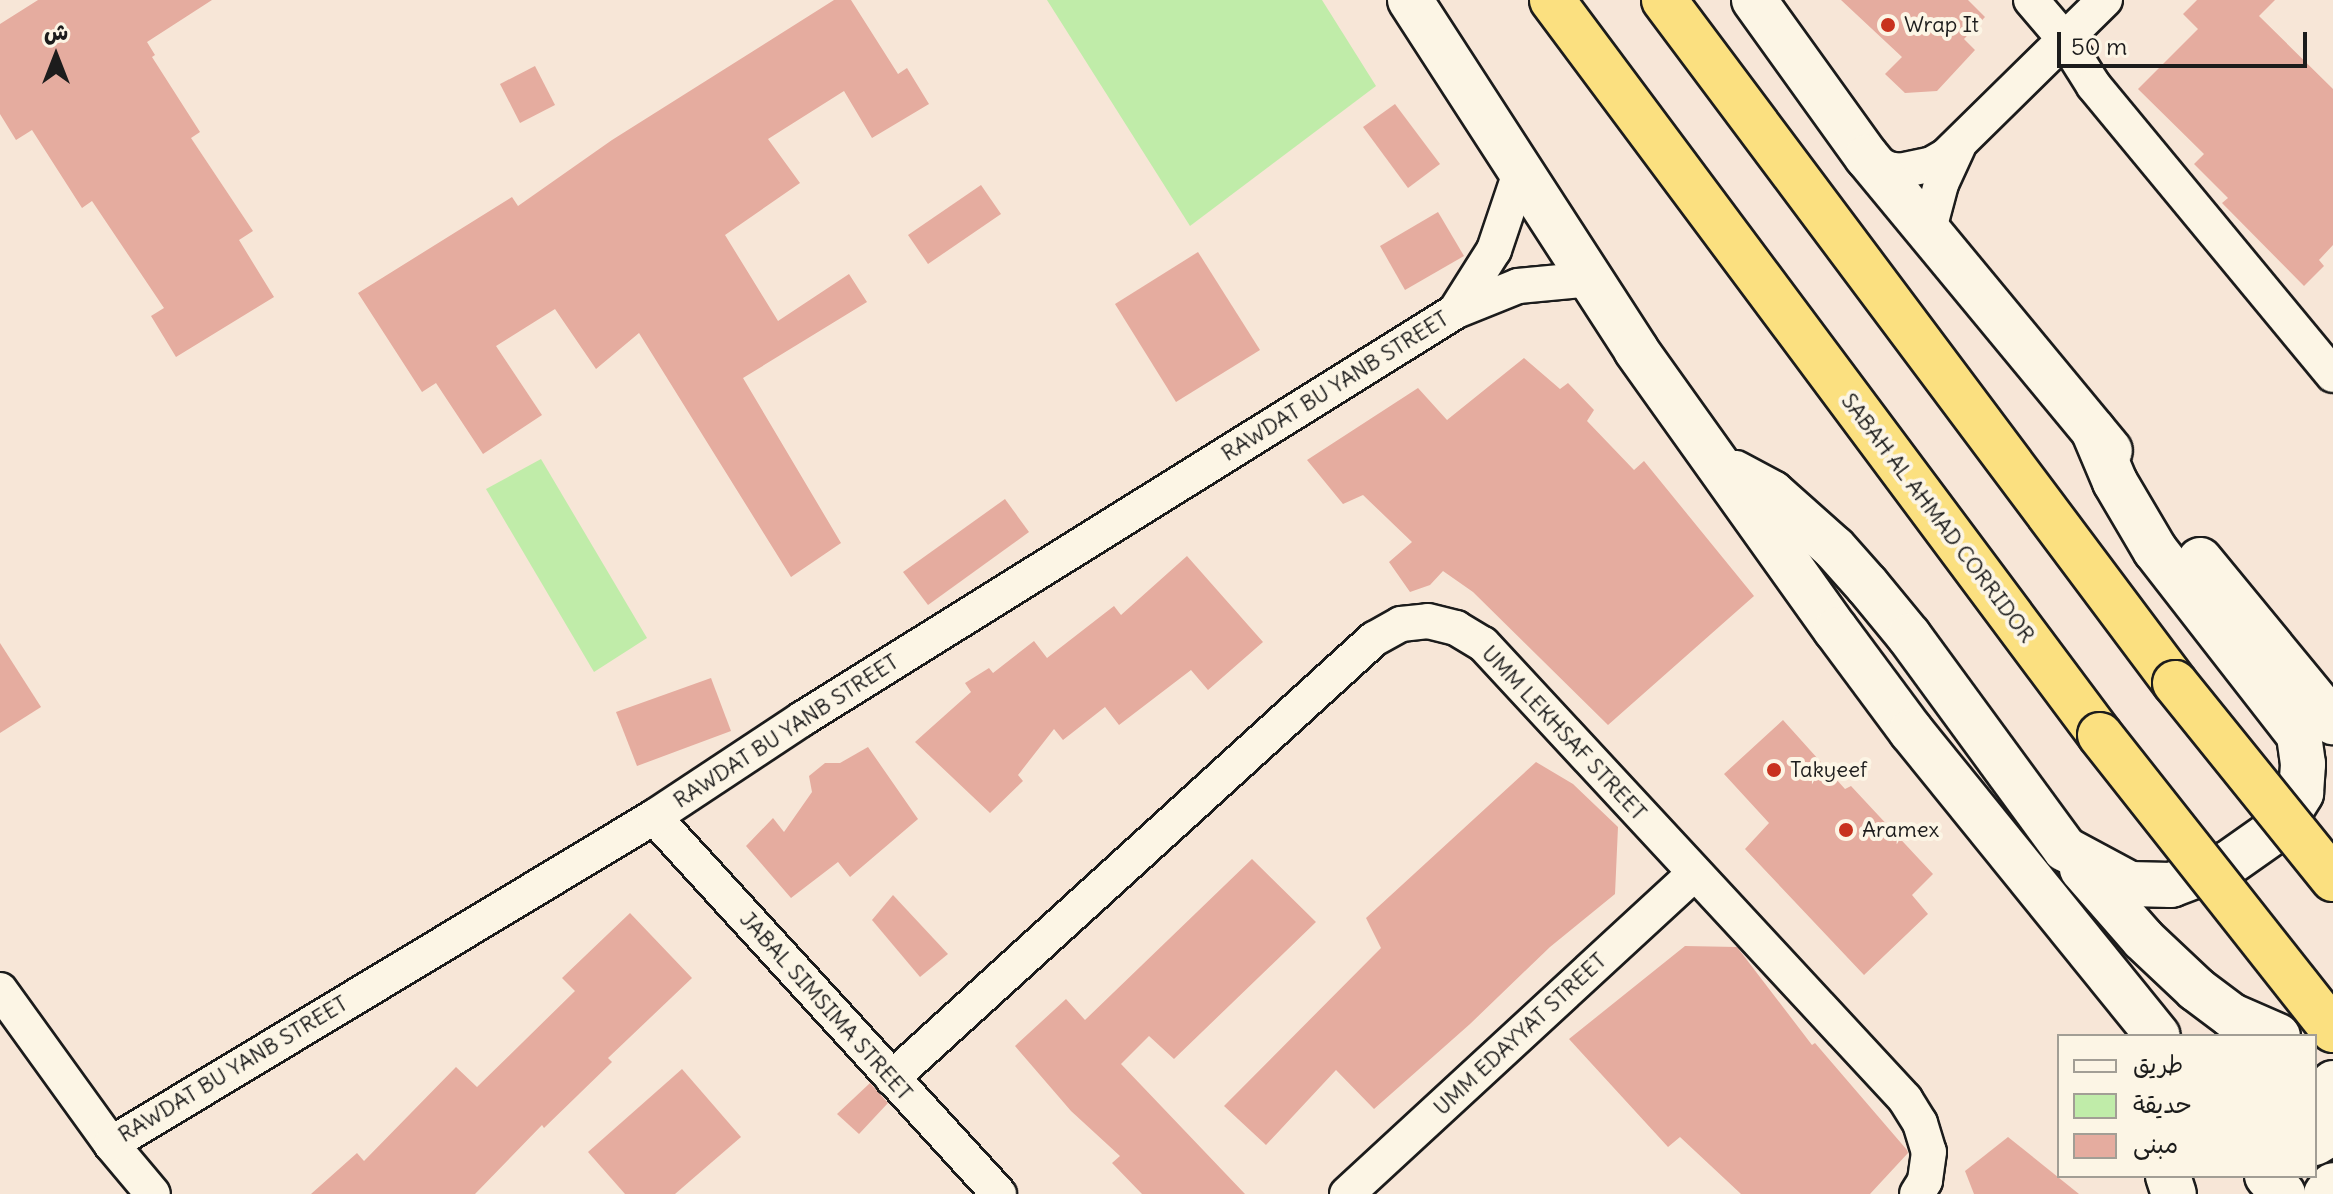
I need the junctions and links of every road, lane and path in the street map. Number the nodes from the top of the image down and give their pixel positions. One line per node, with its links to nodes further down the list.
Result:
1 (1410, 0): 10 (street)
2 (1552, 0): 24 (highway, SABAH AL AHMAD CORRIDOR, bridge)
3 (1664, 0): 21 (highway, bridge)
4 (1754, 0): 9 (street)
5 (2031, 0): 7 (street)
6 (2105, 0): 7 (street)
7 (2065, 40): 8 (street); 14 (street)
8 (1960, 143): 9 (street); 11 (street)
9 (1867, 157): 11 (street)
10 (1521, 170): 12 (street); 13 (street, RAWDAT BU YANB STREET)
11 (1928, 233): 15 (street)
12 (1592, 279): 13 (street, RAWDAT BU YANB STREET); 16 (street)
13 (1456, 311): 18 (street, RAWDAT BU YANB STREET)
14 (2333, 375)
15 (2093, 430): 17 (street); 19 (street)
16 (1723, 467): 19 (street); 22 (street)
17 (2333, 722)
18 (654, 817): 28 (street, JABAL SIMSIMA STREET); 31 (street, RAWDAT BU YANB STREET)
19 (2065, 849): 27 (street)
20 (1694, 874): 28 (street, UMM LEKHSAF STREET); 37 (street, UMM EDAYYAT STREET); 38 (street, UMM LEKHSAF STREET)
21 (2333, 879)
22 (2110, 975): 25 (street); 26 (street)
23 (0, 990): 31 (street)
24 (2333, 1030)
25 (2116, 1034)
26 (2156, 1034)
27 (2273, 1034)
28 (892, 1078): 36 (street, JABAL SIMSIMA STREET)
29 (2333, 1083): 30 (street)
30 (2317, 1105)
31 (111, 1144): 35 (street)
32 (2264, 1178): 39 (street)
33 (2268, 1178): 40 (street)
34 (2333, 1185): 41 (street)
35 (153, 1194)
36 (999, 1194)
37 (1347, 1194)
38 (1917, 1194)
39 (2252, 1194)
40 (2283, 1194)
41 (2326, 1194)

